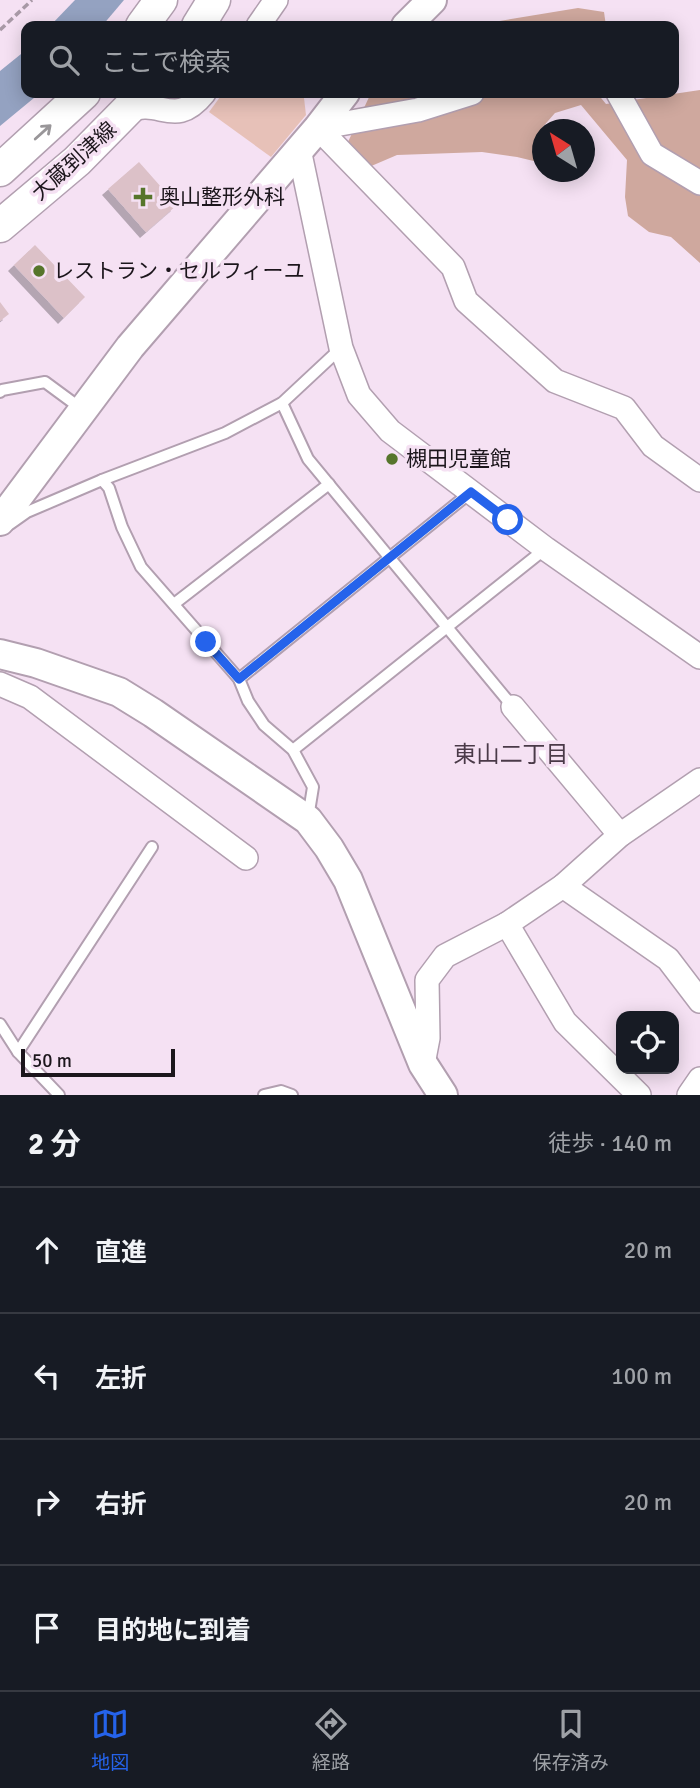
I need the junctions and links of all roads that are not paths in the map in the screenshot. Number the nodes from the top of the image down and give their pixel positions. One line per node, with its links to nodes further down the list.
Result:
1 (161, 0): 5 (main road)
2 (214, 0): 6 (main road)
3 (276, 0): 7 (street)
4 (432, 0): 8 (street)
5 (146, 21)
6 (201, 21)
7 (261, 21)
8 (411, 21)
9 (79, 98): 17 (main road, 大蔵到津線, one-way to 9)
10 (169, 98): 14 (street)
11 (341, 98): 16 (street)
12 (456, 98): 16 (street)
13 (621, 98): 18 (street)
14 (196, 99): 15 (street)
15 (136, 101): 19 (main road, 大蔵到津線)
16 (309, 139): 20 (street); 23 (street); 25 (street)
17 (0, 170)
18 (700, 183)
19 (0, 226)
20 (341, 348): 22 (lane); 27 (street)
21 (0, 392): 23 (lane)
22 (282, 403): 24 (lane); 26 (lane)
23 (83, 410): 28 (street)
24 (102, 480): 29 (lane); 32 (lane)
25 (700, 480)
26 (329, 484): 31 (lane); 32 (lane)
27 (471, 492): 30 (street); 31 (lane)
28 (0, 521)
29 (0, 531)
30 (545, 549): 33 (lane); 35 (street)
31 (391, 558): 33 (lane); 36 (lane)
32 (174, 604): 36 (lane)
33 (448, 625): 38 (lane); 39 (lane)
34 (0, 653): 41 (street)
35 (700, 657)
36 (239, 679): 39 (lane)
37 (0, 684): 44 (street)
38 (513, 707): 42 (street)
39 (293, 750): 41 (lane)
40 (697, 788): 42 (street)
41 (308, 820): 50 (street)
42 (620, 835): 45 (street)
43 (152, 847): 49 (lane)
44 (246, 858)
45 (563, 886): 46 (street); 47 (street)
46 (507, 924): 50 (street); 56 (street)
47 (700, 1001)
48 (0, 1024): 49 (lane)
49 (18, 1052): 52 (lane)
50 (423, 1064): 55 (street)
51 (700, 1079): 57 (street)
52 (59, 1095)
53 (264, 1095): 54 (lane)
54 (292, 1095)
55 (442, 1095)
56 (639, 1095)
57 (690, 1095)

